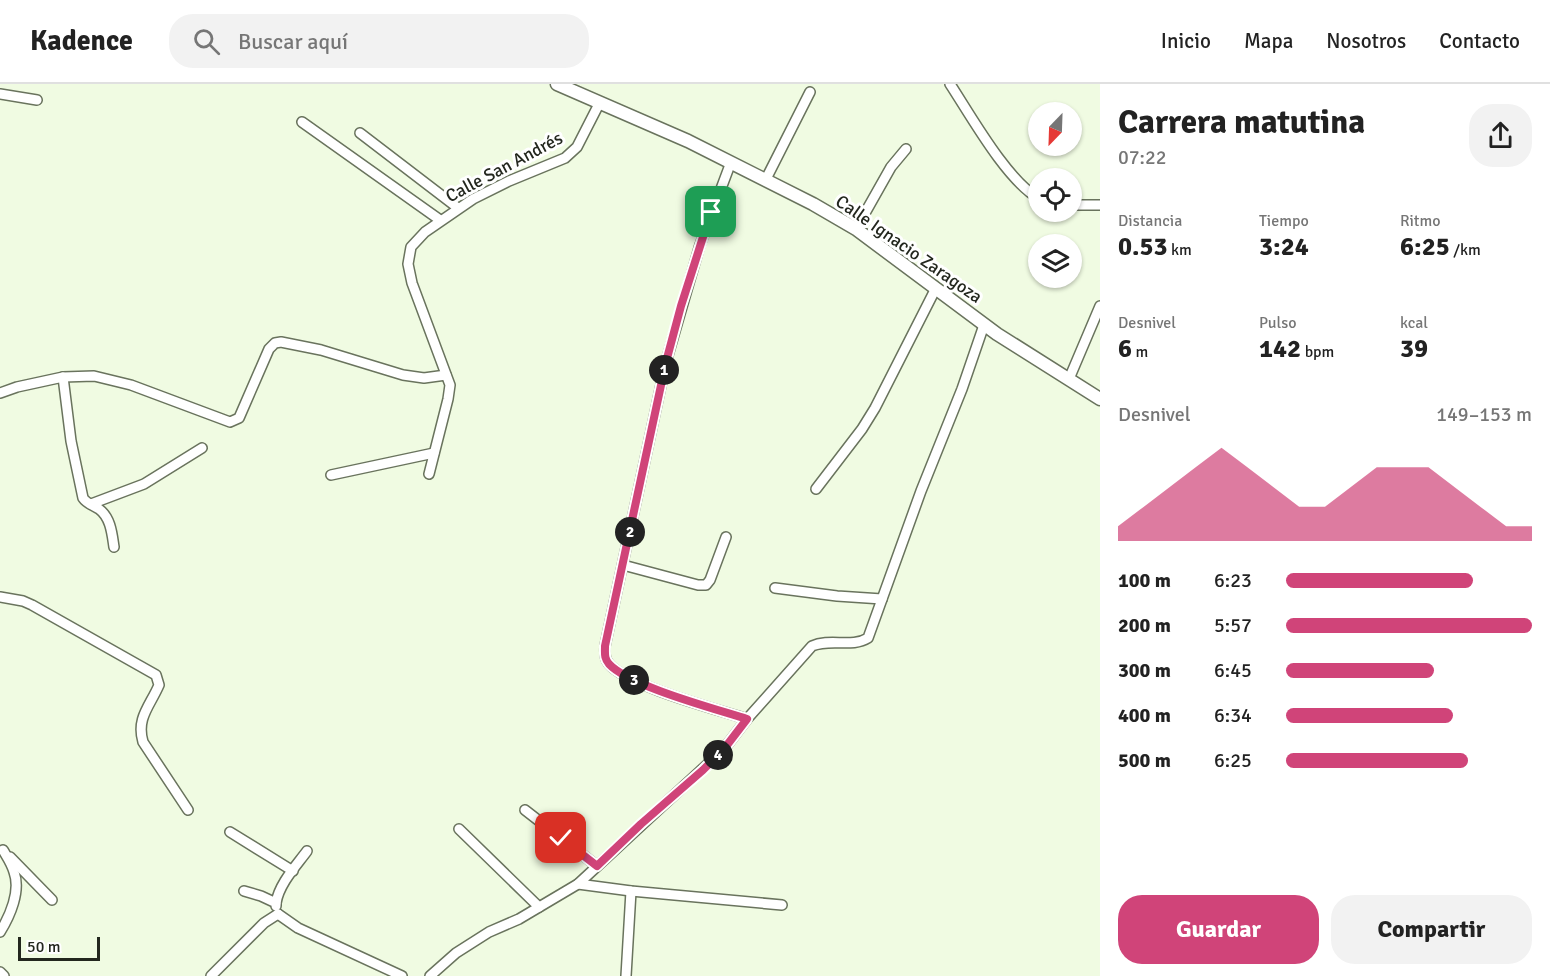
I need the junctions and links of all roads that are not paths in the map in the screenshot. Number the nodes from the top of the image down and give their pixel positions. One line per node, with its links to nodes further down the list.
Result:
1 (556, 84): 6 (street, Calle Ignacio Zaragoza)
2 (950, 84): 12 (street)
3 (810, 92): 11 (street)
4 (0, 94): 5 (street)
5 (37, 100)
6 (600, 102): 10 (street, Calle Ignacio Zaragoza); 15 (street, Calle San Andrés)
7 (302, 122): 16 (street)
8 (360, 132): 15 (street)
9 (906, 149): 17 (street)
10 (731, 162): 11 (street, Calle Ignacio Zaragoza); 34 (street)
11 (766, 179): 17 (street, Calle Ignacio Zaragoza)
12 (1028, 190)
13 (1100, 204): 14 (street)
14 (1082, 205)
15 (458, 208): 16 (street, Calle San Andrés)
16 (440, 220): 21 (street, Calle San Andrés)
17 (856, 229): 18 (street, Calle Ignacio Zaragoza)
18 (936, 288): 20 (street, Calle Ignacio Zaragoza); 30 (street)
19 (1100, 306): 23 (street)
20 (984, 326): 23 (street, Calle Ignacio Zaragoza); 37 (street)
21 (446, 375): 22 (street); 27 (street, Calle San Andrés)
22 (63, 377): 24 (street); 31 (street)
23 (1069, 379): 25 (street, Calle Ignacio Zaragoza)
24 (0, 393)
25 (1100, 399)
26 (202, 448): 31 (street)
27 (434, 453): 28 (street, Calle San Andrés); 29 (street)
28 (429, 474)
29 (332, 475)
30 (816, 489)
31 (91, 504): 33 (street)
32 (726, 537): 34 (street)
33 (114, 547)
34 (623, 565): 38 (street)
35 (775, 588): 37 (street)
36 (0, 597): 39 (street)
37 (882, 599): 38 (street)
38 (747, 719): 45 (street)
39 (188, 810)
40 (525, 810): 45 (street)
41 (459, 829): 53 (street)
42 (230, 832): 46 (street)
43 (2, 848): 50 (street); 55 (street)
44 (307, 851): 46 (street)
45 (597, 866): 47 (street)
46 (293, 871): 51 (street)
47 (578, 884): 49 (street); 53 (street)
48 (244, 891): 51 (street)
49 (631, 891): 52 (street); 61 (street)
50 (52, 900)
51 (276, 903): 54 (street)
52 (782, 905)
53 (539, 907): 60 (street)
54 (278, 914): 58 (street); 59 (street)
55 (0, 932)
56 (0, 972): 57 (street)
57 (4, 976)
58 (211, 976)
59 (402, 976)
60 (430, 976)
61 (626, 976)

